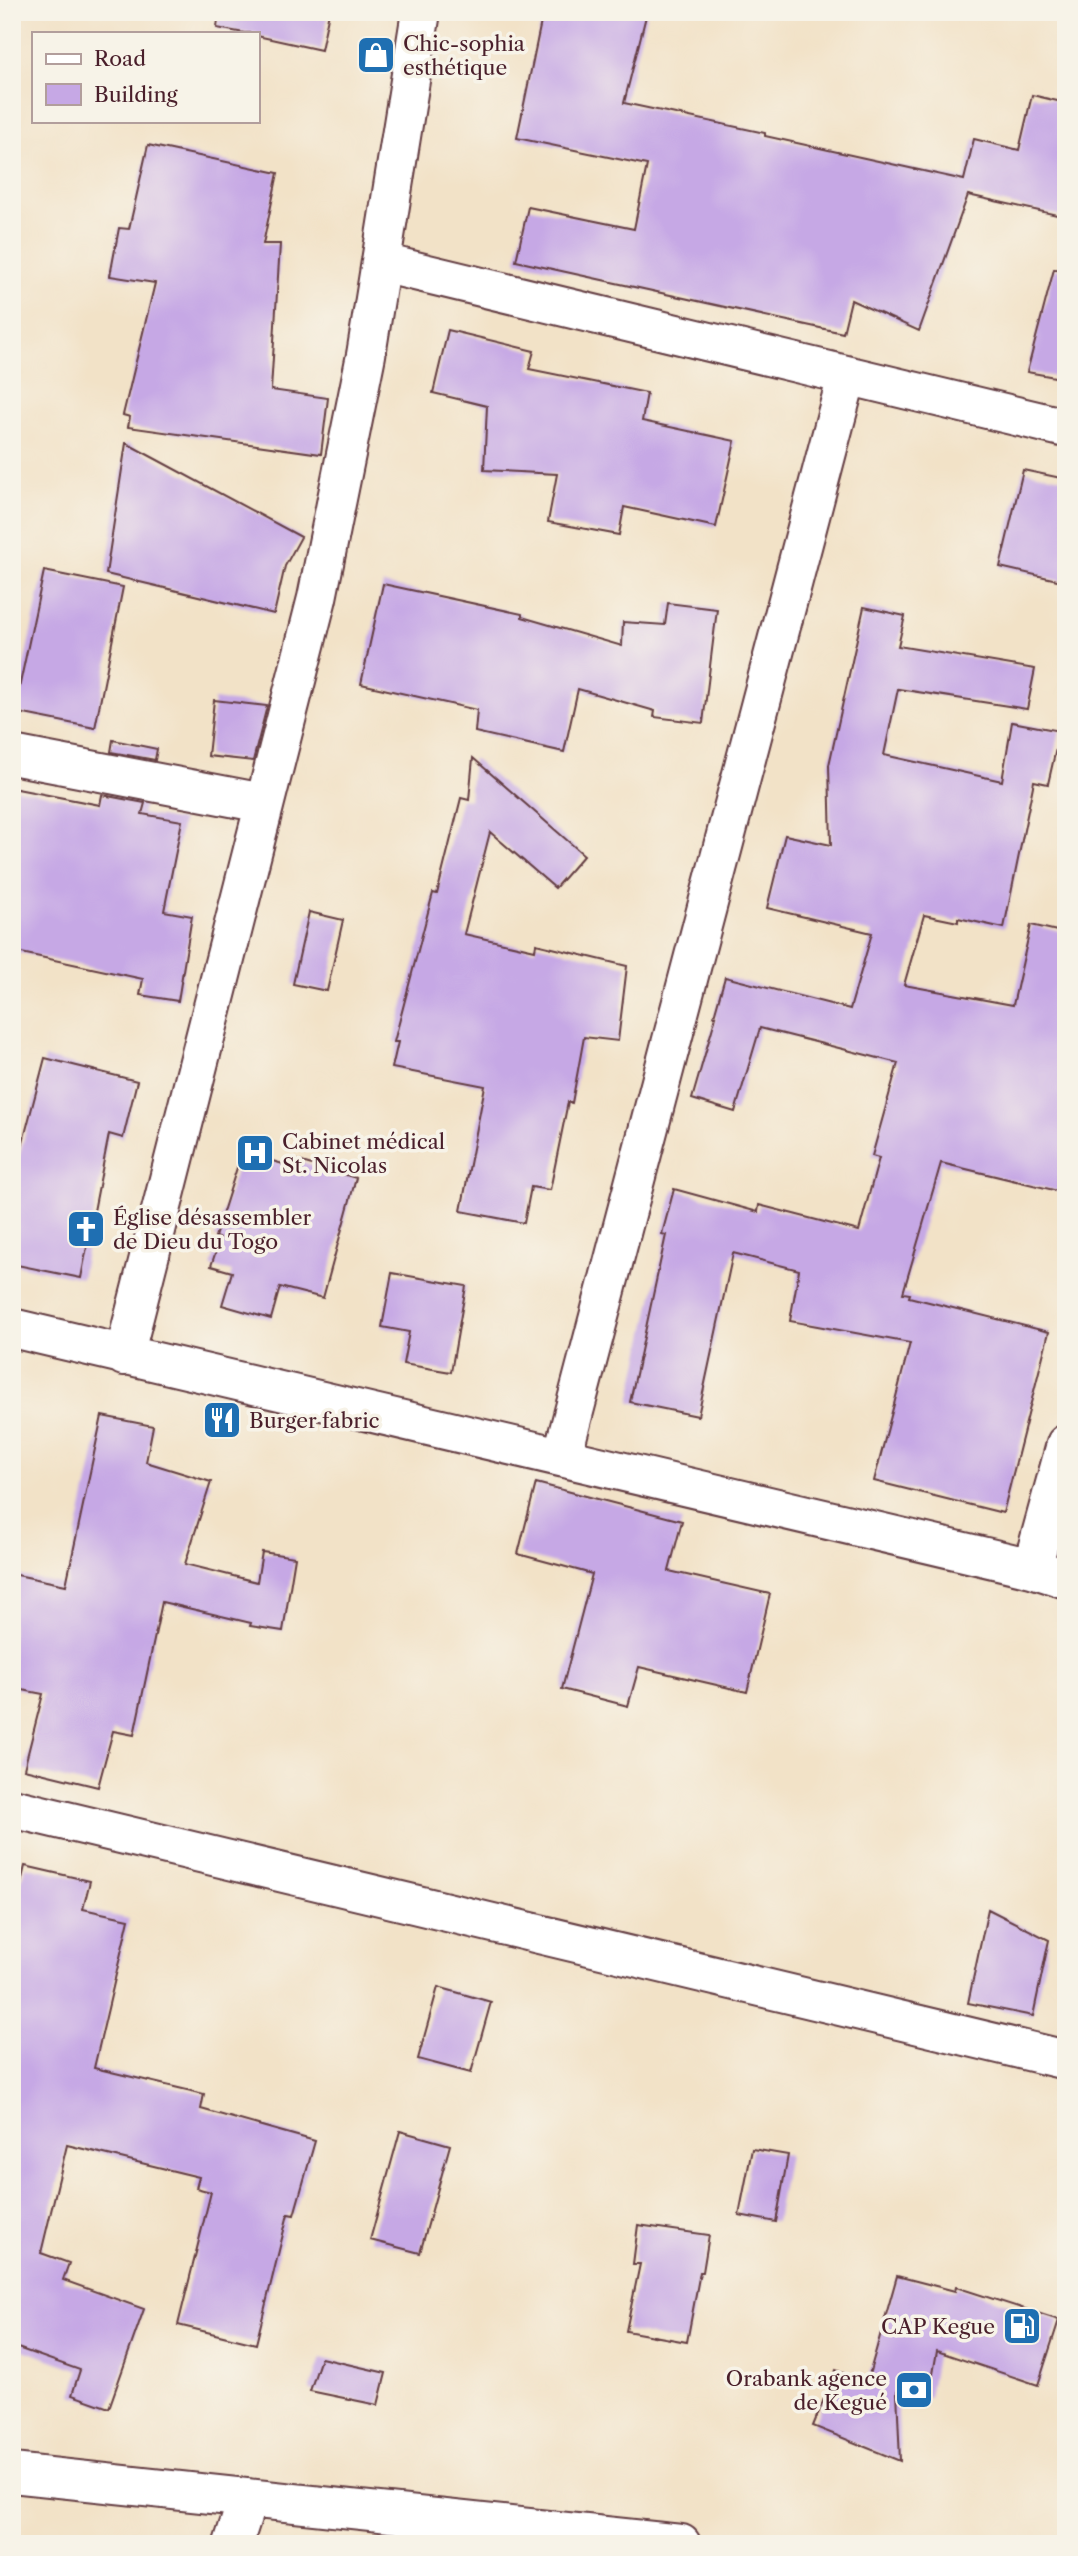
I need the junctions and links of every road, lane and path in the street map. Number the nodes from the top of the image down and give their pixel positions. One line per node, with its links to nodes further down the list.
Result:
1 (421, 12): 2 (street)
2 (382, 263): 3 (street); 6 (street)
3 (847, 376): 4 (street); 10 (street)
4 (1066, 428)
5 (12, 755): 6 (street)
6 (263, 803): 8 (street)
7 (12, 1328): 8 (street)
8 (124, 1356): 10 (street)
9 (1066, 1444): 11 (street)
10 (562, 1457): 11 (street)
11 (1049, 1574)
12 (12, 1808): 13 (street)
13 (1066, 2060)
14 (12, 2473): 15 (street)
15 (248, 2498): 16 (street); 17 (street)
16 (233, 2544)
17 (681, 2544)

